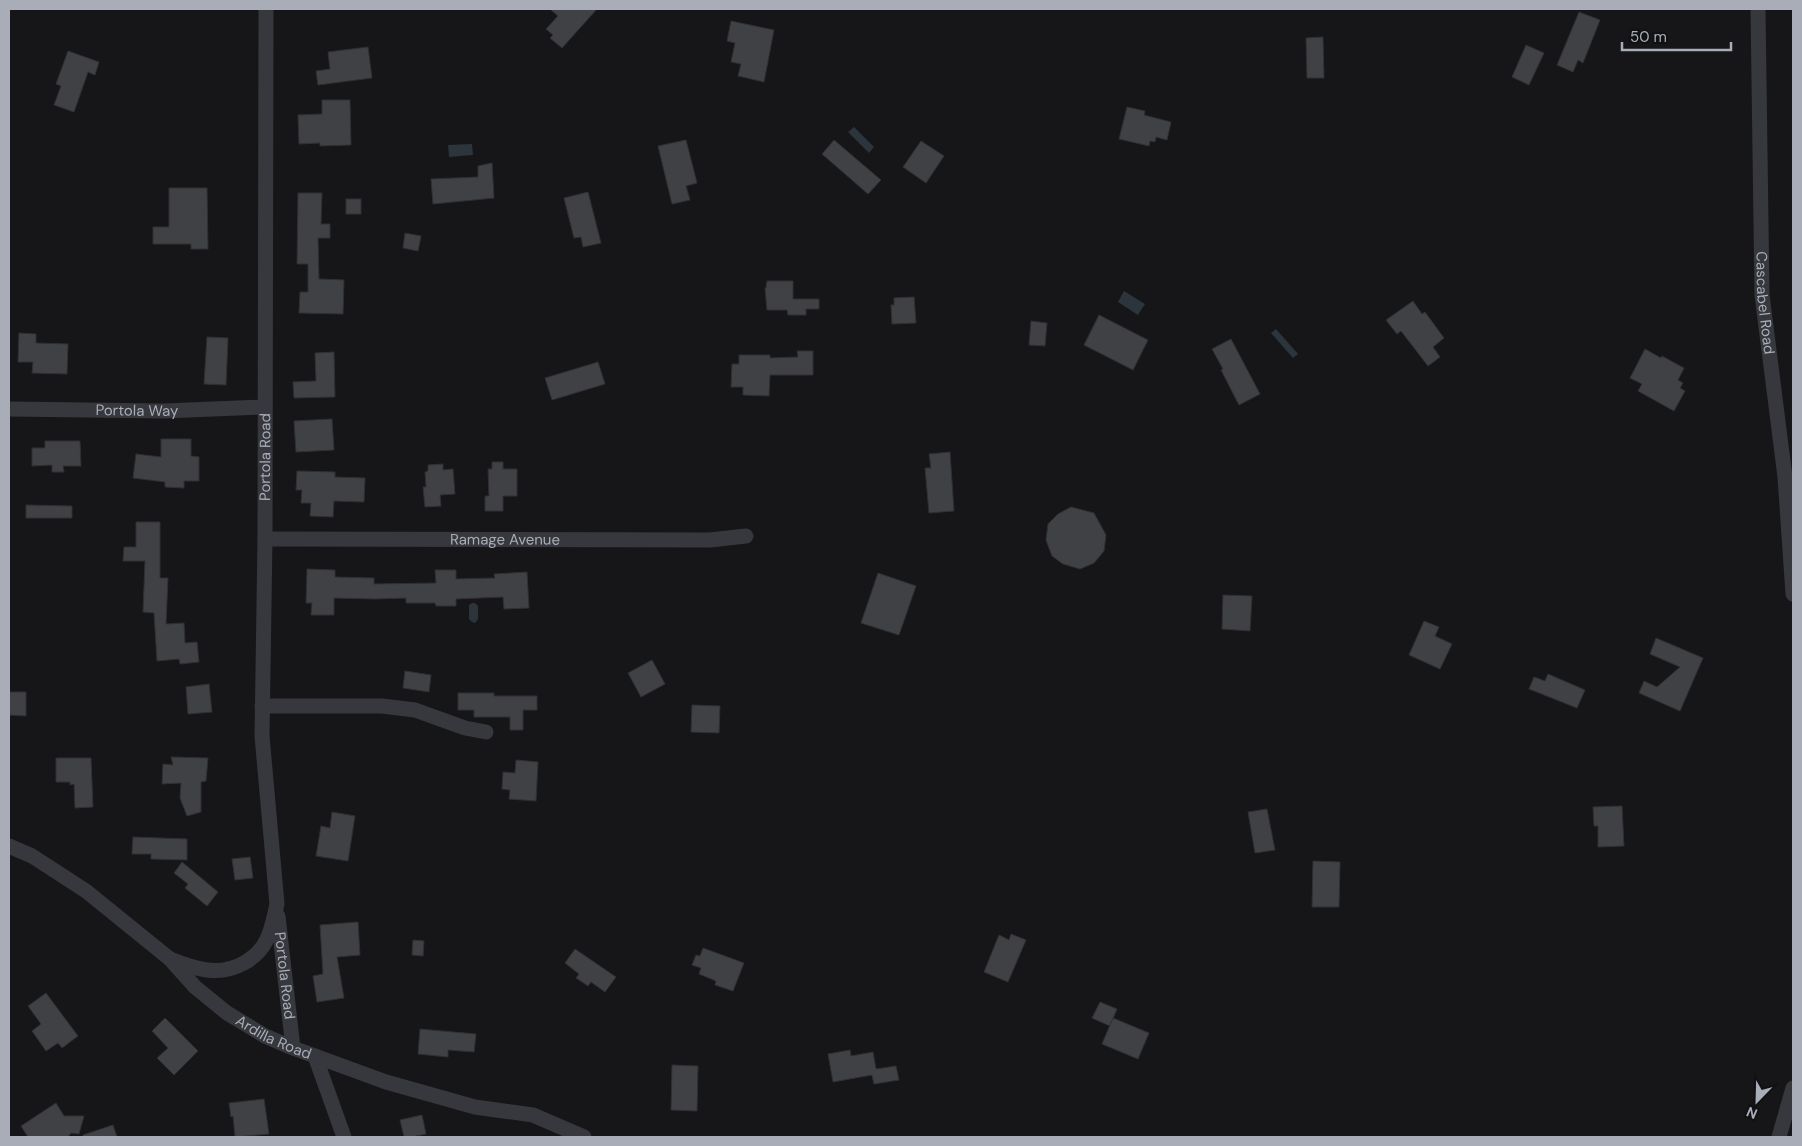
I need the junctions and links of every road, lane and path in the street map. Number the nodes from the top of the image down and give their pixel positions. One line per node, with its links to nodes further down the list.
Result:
1 (266, 9): 3 (street, Portola Road)
2 (1758, 9): 7 (street, Cascabel Road)
3 (264, 407): 4 (street, Portola Way); 6 (street, Portola Road)
4 (9, 409)
5 (746, 536): 6 (street, Ramage Avenue)
6 (265, 539): 8 (street, Portola Road)
7 (1793, 594)
8 (262, 706): 9 (street); 11 (street, Portola Road)
9 (486, 732)
10 (9, 846): 12 (street, Ardilla Road)
11 (277, 904): 12 (street, Portola Road); 13 (street, Portola Road)
12 (170, 959): 13 (street, Ardilla Road)
13 (293, 1048): 14 (street, Ardilla Road)
14 (315, 1056): 16 (street); 17 (street, Ardilla Road)
15 (1793, 1088): 18 (street)
16 (344, 1137)
17 (584, 1137)
18 (1779, 1137)

